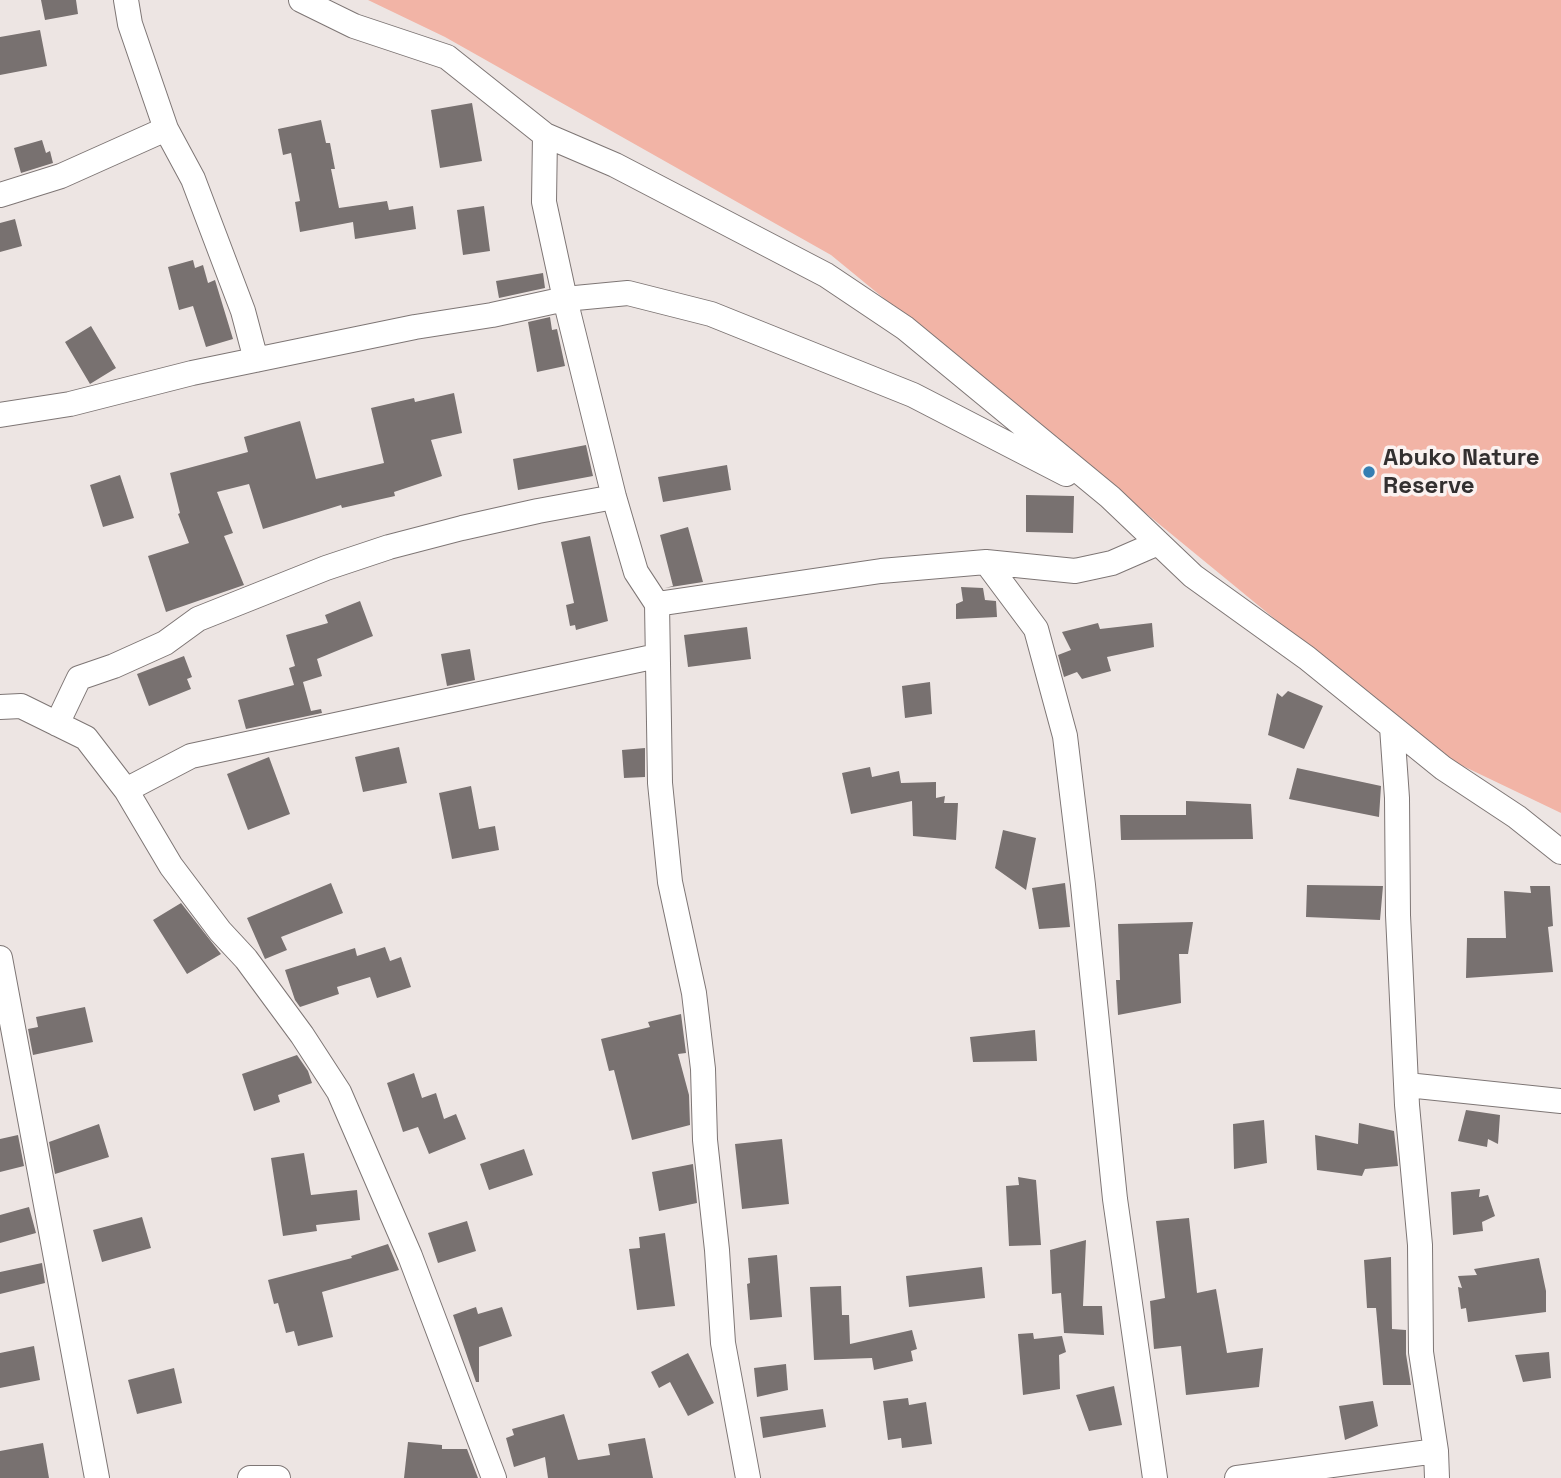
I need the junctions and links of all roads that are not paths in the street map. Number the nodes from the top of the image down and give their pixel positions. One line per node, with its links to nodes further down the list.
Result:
1 (126, 0): 3 (street)
2 (301, 0): 4 (street)
3 (166, 129): 5 (street); 7 (street)
4 (545, 135): 6 (street); 10 (street)
5 (0, 195)
6 (565, 299): 7 (street); 9 (street); 10 (street)
7 (256, 360): 8 (street)
8 (0, 415)
9 (614, 497): 13 (street); 16 (street)
10 (1110, 497): 11 (street)
11 (1158, 543): 12 (street); 17 (street)
12 (986, 562): 13 (street); 29 (street)
13 (657, 604): 14 (street)
14 (657, 656): 18 (street); 28 (street)
15 (0, 708): 16 (street)
16 (57, 724): 18 (street)
17 (1392, 727): 19 (street); 21 (street)
18 (126, 790): 27 (street)
19 (1561, 852)
20 (0, 958): 24 (street)
21 (1407, 1085): 22 (street); 23 (street)
22 (1561, 1101)
23 (1436, 1451): 30 (street); 31 (street)
24 (97, 1478)
25 (250, 1478): 26 (street)
26 (278, 1478)
27 (494, 1478)
28 (748, 1478)
29 (1156, 1478)
30 (1237, 1478)
31 (1437, 1478)

